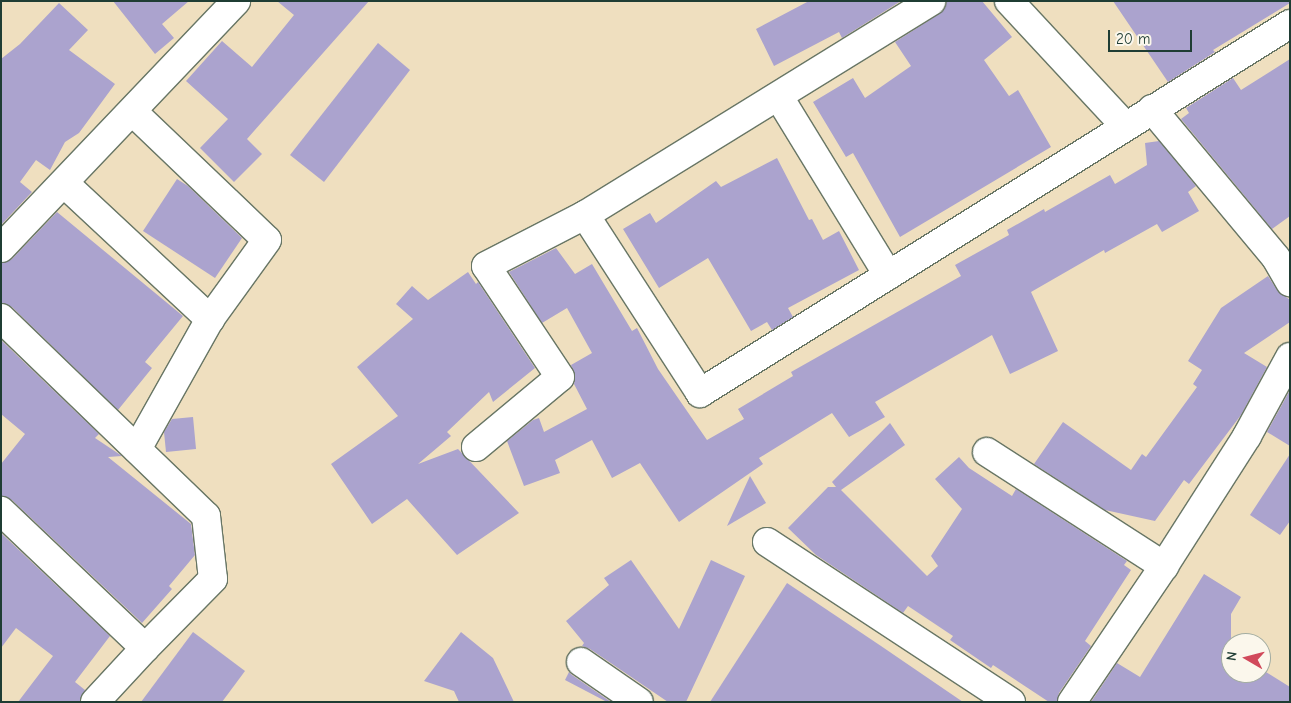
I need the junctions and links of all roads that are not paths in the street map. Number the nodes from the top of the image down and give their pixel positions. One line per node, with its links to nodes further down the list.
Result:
1 (236, 1): 7 (street)
2 (931, 1): 5 (street)
3 (1009, 1): 8 (street)
4 (1290, 24): 6 (street)
5 (779, 97): 10 (street); 12 (street)
6 (1152, 109): 8 (street); 13 (street)
7 (133, 112): 9 (street); 15 (street)
8 (1126, 126): 12 (street)
9 (64, 183): 11 (street); 15 (street)
10 (585, 215): 12 (street); 17 (street)
11 (1, 248)
12 (888, 274)
13 (1290, 282)
14 (1, 318): 18 (street)
15 (210, 319): 18 (street)
16 (1290, 357): 22 (street)
17 (476, 447)
18 (137, 449): 23 (street)
19 (987, 452): 22 (street)
20 (1, 511): 23 (street)
21 (767, 542): 27 (street)
22 (1164, 566): 28 (street)
23 (145, 648): 25 (street)
24 (581, 662): 26 (street)
25 (95, 702)
26 (639, 702)
27 (1011, 702)
28 (1072, 702)

